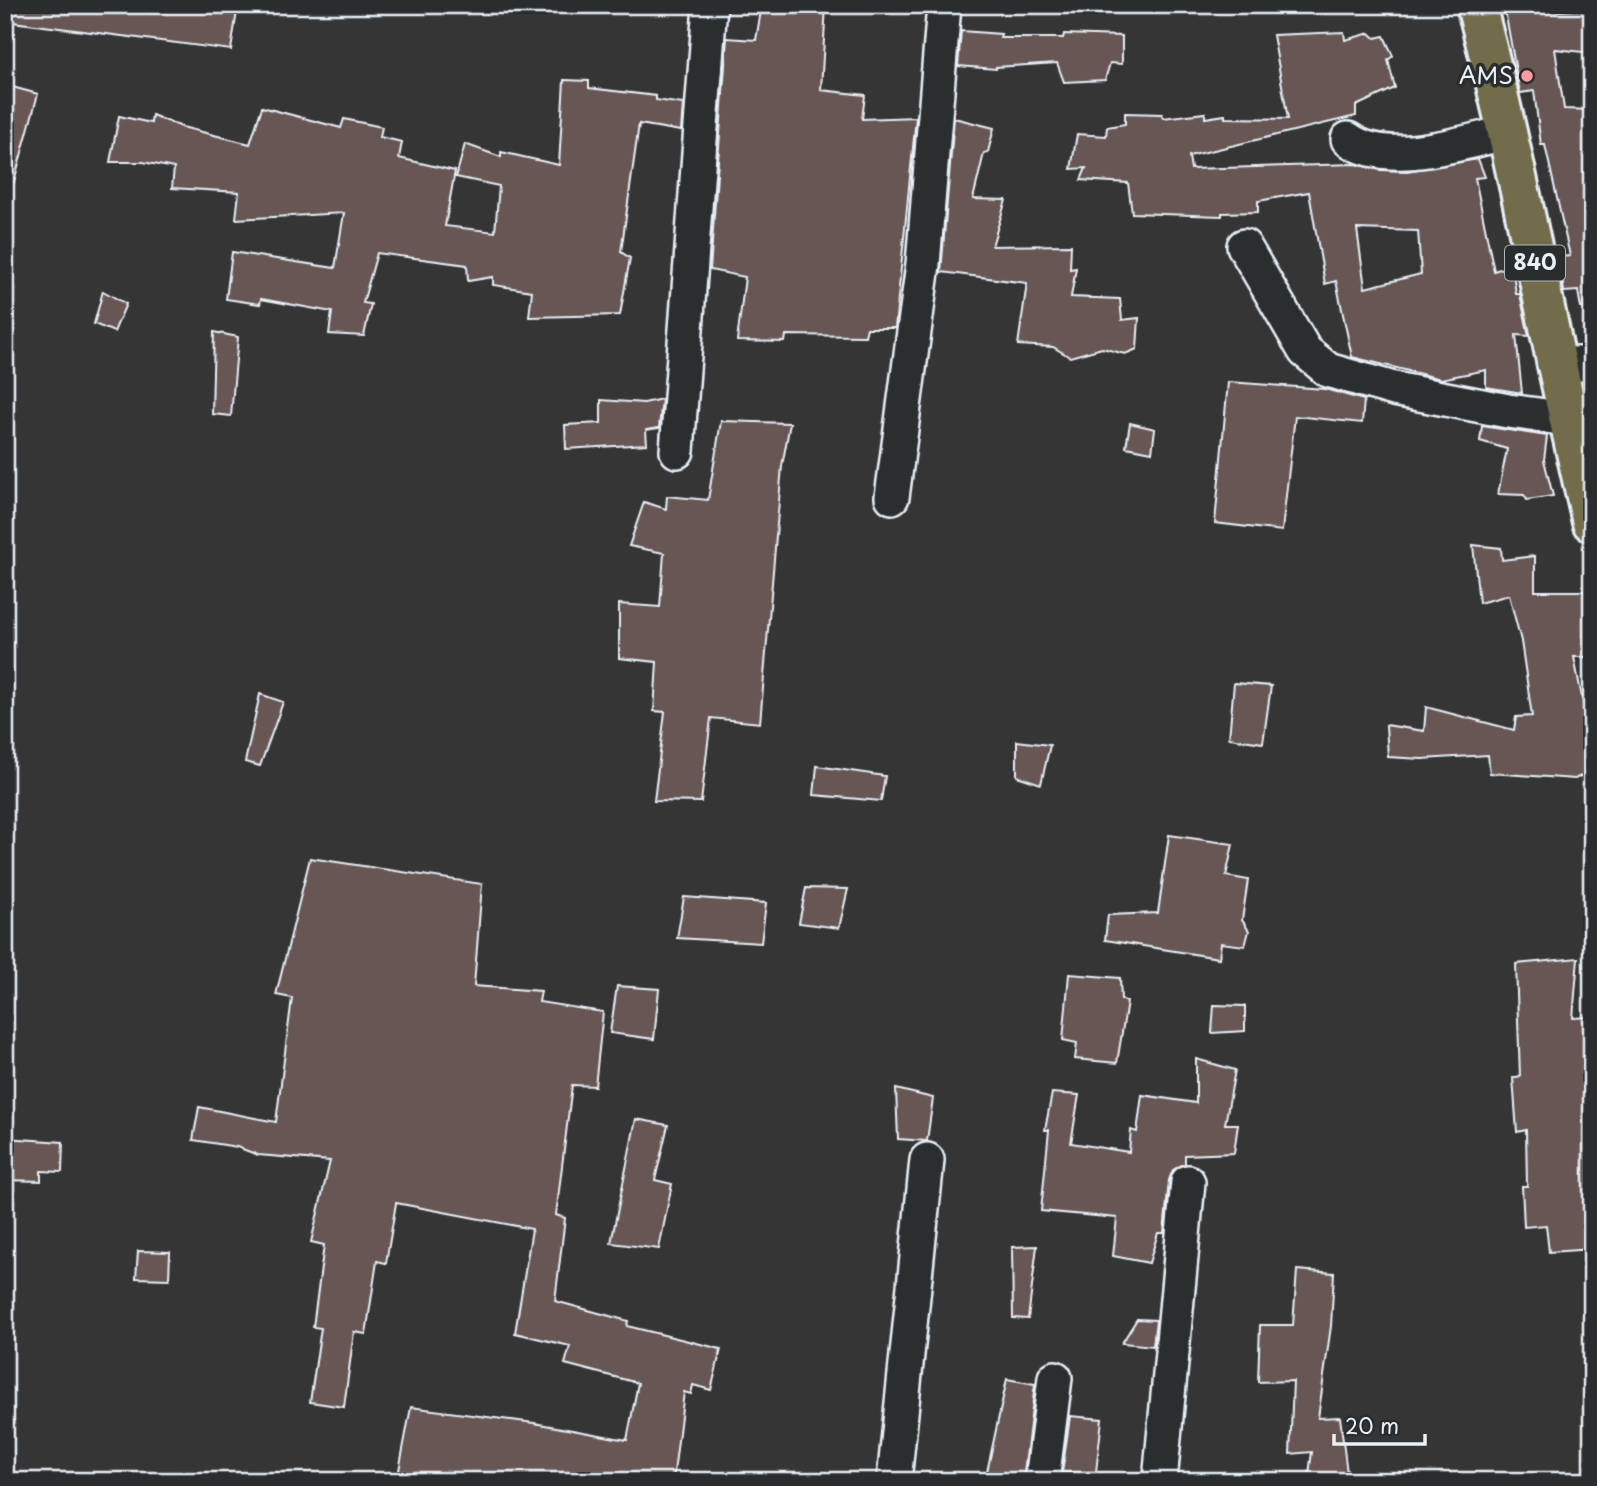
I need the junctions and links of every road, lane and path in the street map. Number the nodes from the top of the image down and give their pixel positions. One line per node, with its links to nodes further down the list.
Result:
1 (710, 5): 10 (street)
2 (944, 5): 11 (street)
3 (1476, 5): 4 (highway, 840)
4 (1509, 132): 5 (street); 7 (highway, 840)
5 (1348, 139)
6 (1244, 246): 9 (street)
7 (1554, 364): 8 (street); 9 (highway, 840)
8 (1592, 364)
9 (1568, 419): 12 (highway, 840)
10 (677, 451)
11 (892, 496)
12 (1592, 522)
13 (927, 1160): 16 (street)
14 (1188, 1182): 18 (street)
15 (1055, 1378): 17 (street)
16 (894, 1481)
17 (1042, 1481)
18 (1160, 1481)

